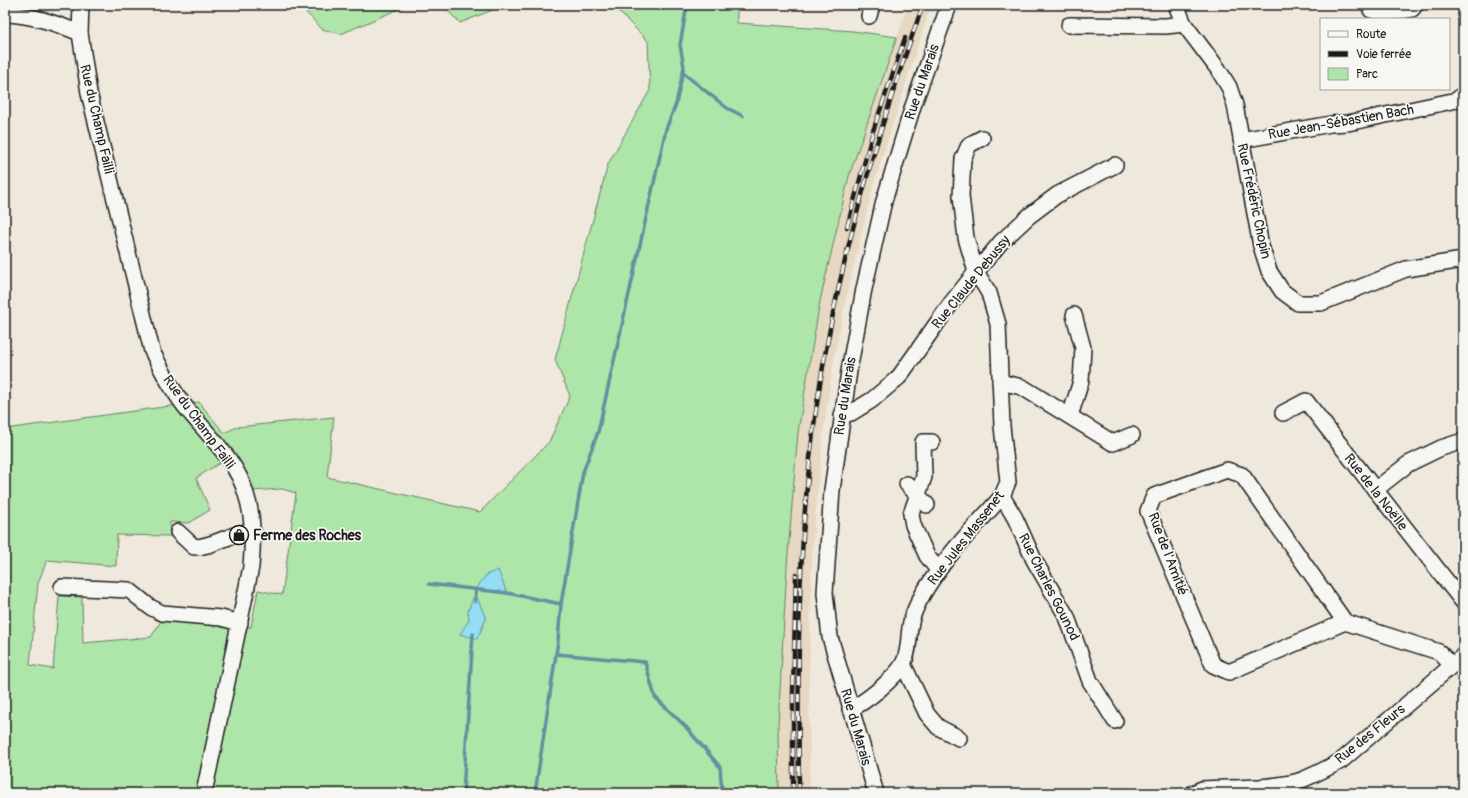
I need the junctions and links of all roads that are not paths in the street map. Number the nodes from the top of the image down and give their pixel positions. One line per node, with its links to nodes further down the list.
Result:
1 (81, 5): 9 (street, Rue du Champ Failli)
2 (949, 5): 19 (street, Rue du Marais)
3 (1176, 5): 7 (street, Rue Frédéric Chopin)
4 (1415, 5): 5 (street)
5 (1371, 10)
6 (5, 14): 9 (street)
7 (1184, 24): 8 (street); 12 (street, Rue Frédéric Chopin)
8 (1069, 25)
9 (80, 33): 28 (street, Rue du Champ Failli)
10 (1463, 94): 12 (street, Rue Jean-Sébastien Bach)
11 (982, 138): 15 (street, Rue Jules Massenet)
12 (1241, 140): 14 (street, Rue Frédéric Chopin)
13 (1115, 165): 15 (street, Rue Claude Debussy)
14 (1463, 260)
15 (976, 272): 17 (street, Rue Jules Massenet); 19 (street, Rue Claude Debussy)
16 (1074, 315): 20 (street)
17 (1000, 382): 20 (street); 26 (street, Rue Jules Massenet)
18 (1283, 413): 25 (street, Rue de la Noëlle)
19 (842, 415): 37 (street, Rue du Marais)
20 (1070, 416): 21 (street)
21 (1132, 435)
22 (1463, 441): 25 (street)
23 (932, 442): 27 (street)
24 (907, 484): 27 (street)
25 (1375, 490): 32 (street, Rue de la Noëlle)
26 (1002, 496): 30 (street, Rue Jules Massenet); 38 (street, Rue Charles Gounod)
27 (922, 500): 30 (street)
28 (252, 531): 29 (street); 34 (street, Rue du Champ Failli)
29 (178, 532)
30 (938, 570): 36 (street, Rue Jules Massenet)
31 (62, 587): 34 (street)
32 (1463, 602)
33 (1345, 622): 33 (street, Rue de l'Amitié); 35 (street)
34 (240, 623): 40 (street, Rue du Champ Failli)
35 (1458, 660): 42 (street, Rue des Fleurs)
36 (903, 664): 37 (street, Rue Jules Massenet); 39 (street)
37 (850, 709): 41 (street, Rue du Marais)
38 (1115, 722)
39 (959, 738)
40 (204, 793)
41 (876, 793)
42 (1193, 793)

